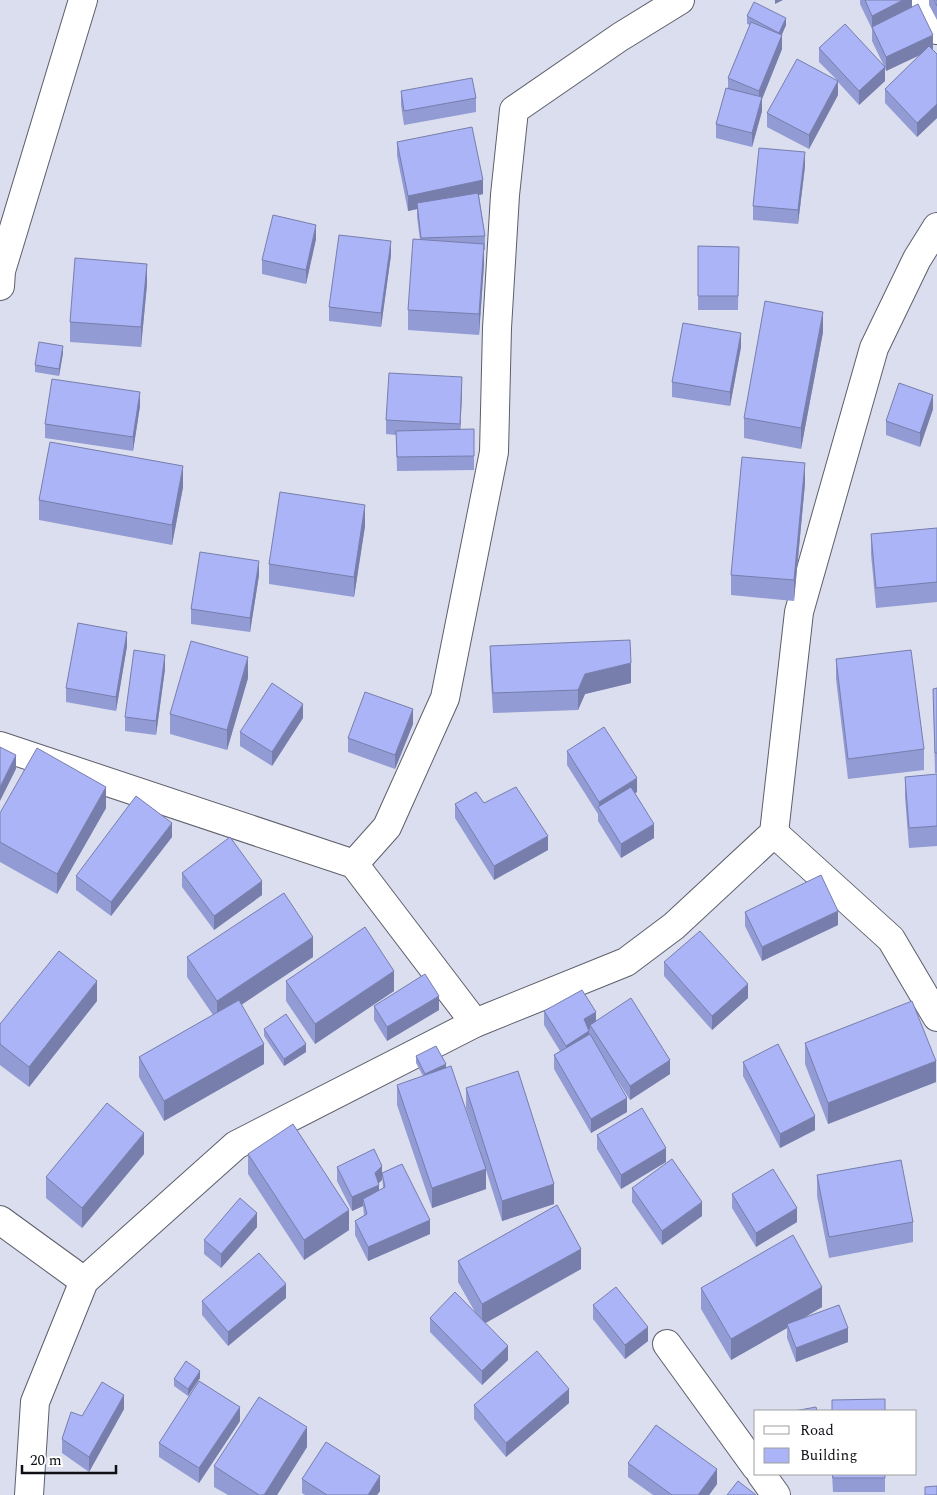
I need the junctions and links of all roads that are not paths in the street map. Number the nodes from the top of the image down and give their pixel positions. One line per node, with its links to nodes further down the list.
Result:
1 (83, 0): 6 (street)
2 (680, 0): 9 (street)
3 (918, 0): 4 (street)
4 (937, 30)
5 (937, 227): 8 (street)
6 (0, 286)
7 (0, 746): 9 (street)
8 (774, 833): 10 (street); 11 (street)
9 (354, 864): 11 (street)
10 (937, 1017)
11 (475, 1022): 13 (street)
12 (0, 1220): 13 (street)
13 (84, 1281): 17 (street)
14 (667, 1344): 15 (street)
15 (754, 1464)
16 (761, 1475): 18 (street)
17 (29, 1495)
18 (776, 1495)

